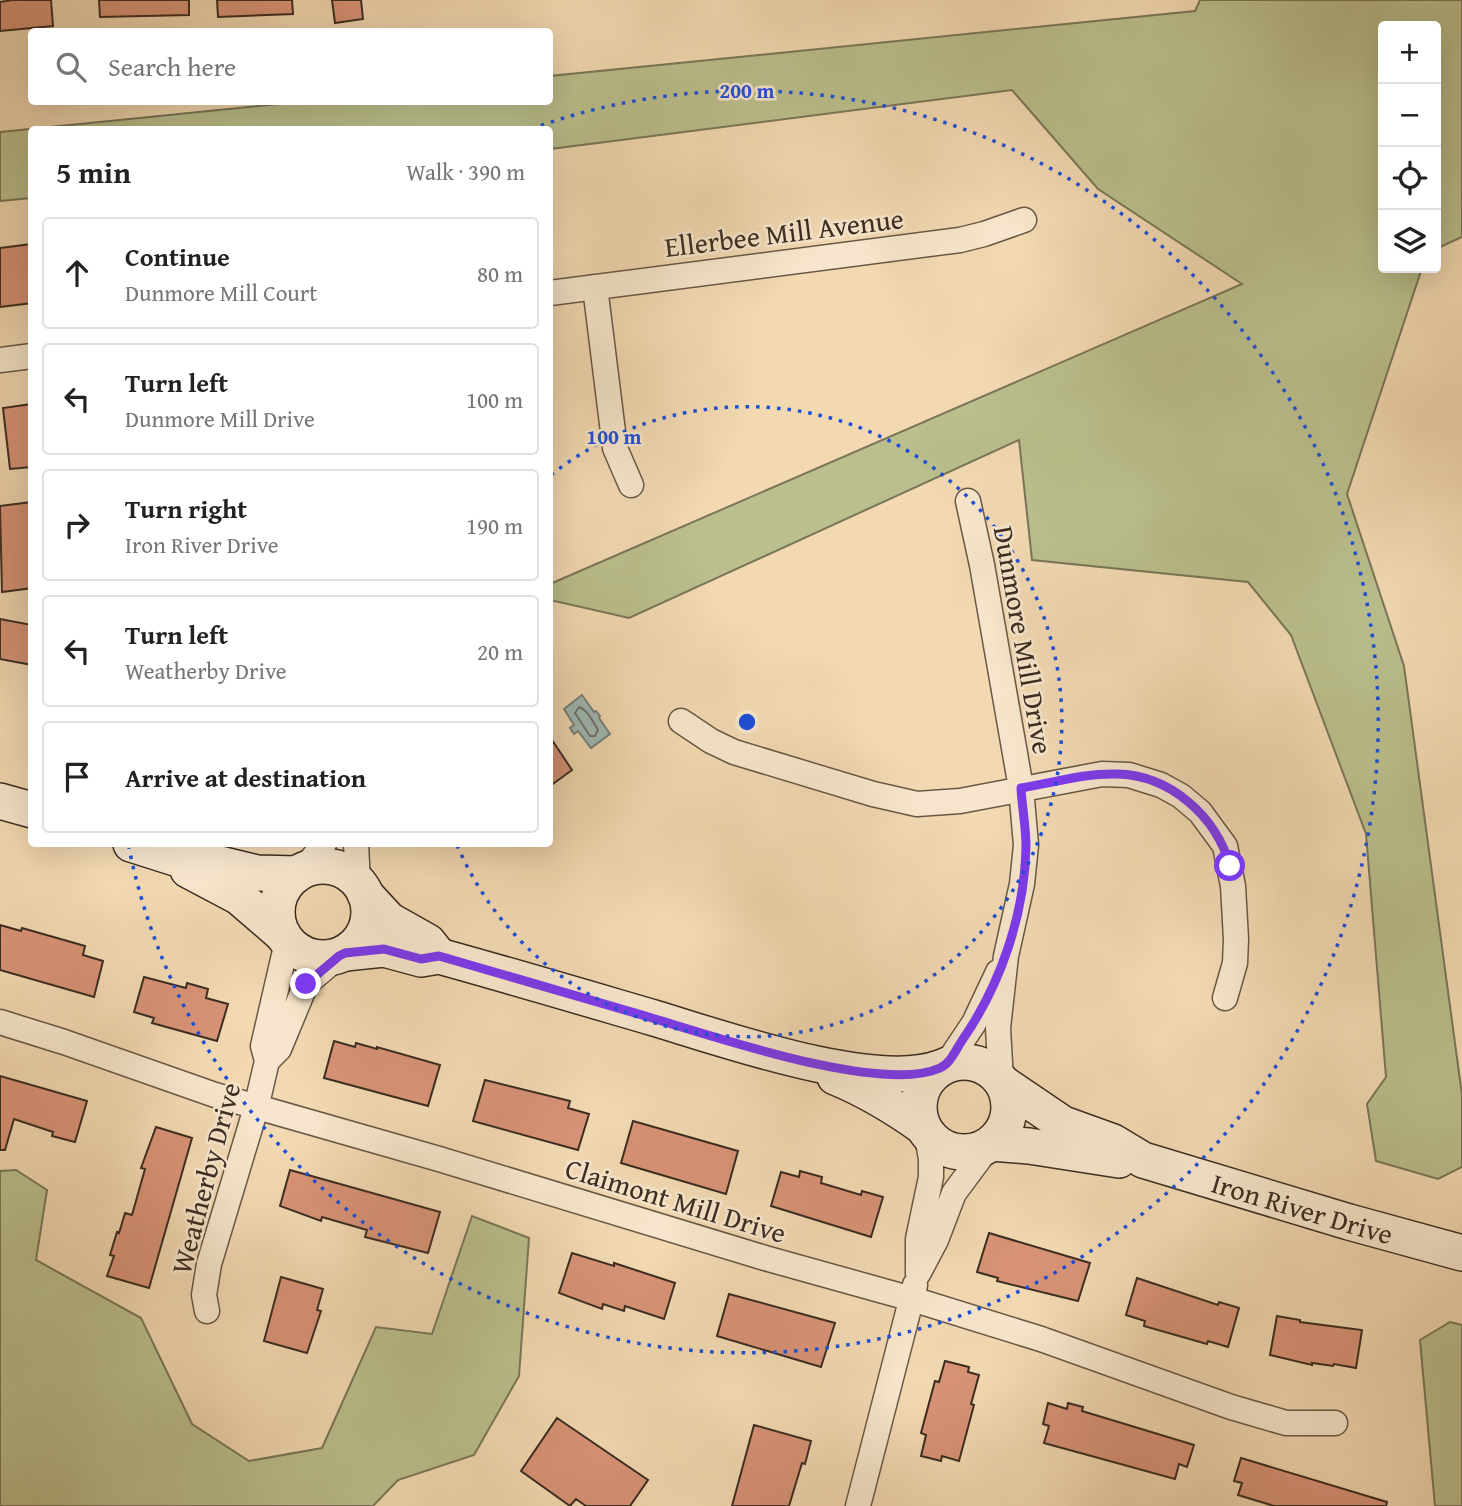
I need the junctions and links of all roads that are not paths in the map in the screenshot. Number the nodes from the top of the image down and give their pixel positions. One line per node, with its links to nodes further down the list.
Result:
1 (1024, 220): 2 (street, Ellerbee Mill Avenue)
2 (595, 287): 3 (street, Ellerbee Mill Avenue); 6 (street)
3 (553, 293)
4 (28, 356): 5 (street)
5 (0, 360)
6 (631, 485)
7 (968, 501): 9 (street, Dunmore Mill Drive)
8 (681, 721): 9 (street)
9 (1021, 788): 21 (street, Dunmore Mill Drive); 22 (street)
10 (0, 801): 11 (street)
11 (28, 809)
12 (140, 847): 15 (street)
13 (321, 847): 16 (street)
14 (356, 847): 17 (street)
15 (175, 859): 16 (street); 18 (street)
16 (300, 872): 17 (street); 18 (street)
17 (362, 888): 19 (street); 20 (street)
18 (285, 938): 19 (street); 25 (street, Weatherby Drive)
19 (342, 954): 20 (street); 25 (street, Weatherby Drive)
20 (439, 956): 24 (street)
21 (1006, 956): 26 (street, Dunmore Mill Drive); 27 (street, Dunmore Mill Drive)
22 (1225, 998)
23 (0, 1022): 28 (street, Claimont Mill Drive)
24 (793, 1059): 26 (street); 29 (street)
25 (267, 1061): 28 (street, Weatherby Drive)
26 (943, 1067): 27 (street); 29 (street)
27 (1003, 1082): 30 (street); 31 (street, Iron River Drive)
28 (256, 1108): 34 (street, Claimont Mill Drive); 35 (street, Weatherby Drive)
29 (924, 1129): 30 (street); 33 (street)
30 (991, 1144): 31 (street, Iron River Drive); 33 (street)
31 (1143, 1160): 32 (street, Iron River Drive)
32 (1462, 1253)
33 (918, 1274): 34 (street)
34 (912, 1299): 36 (street, Claimont Mill Drive); 37 (street)
35 (207, 1311)
36 (1335, 1423)
37 (858, 1506)

